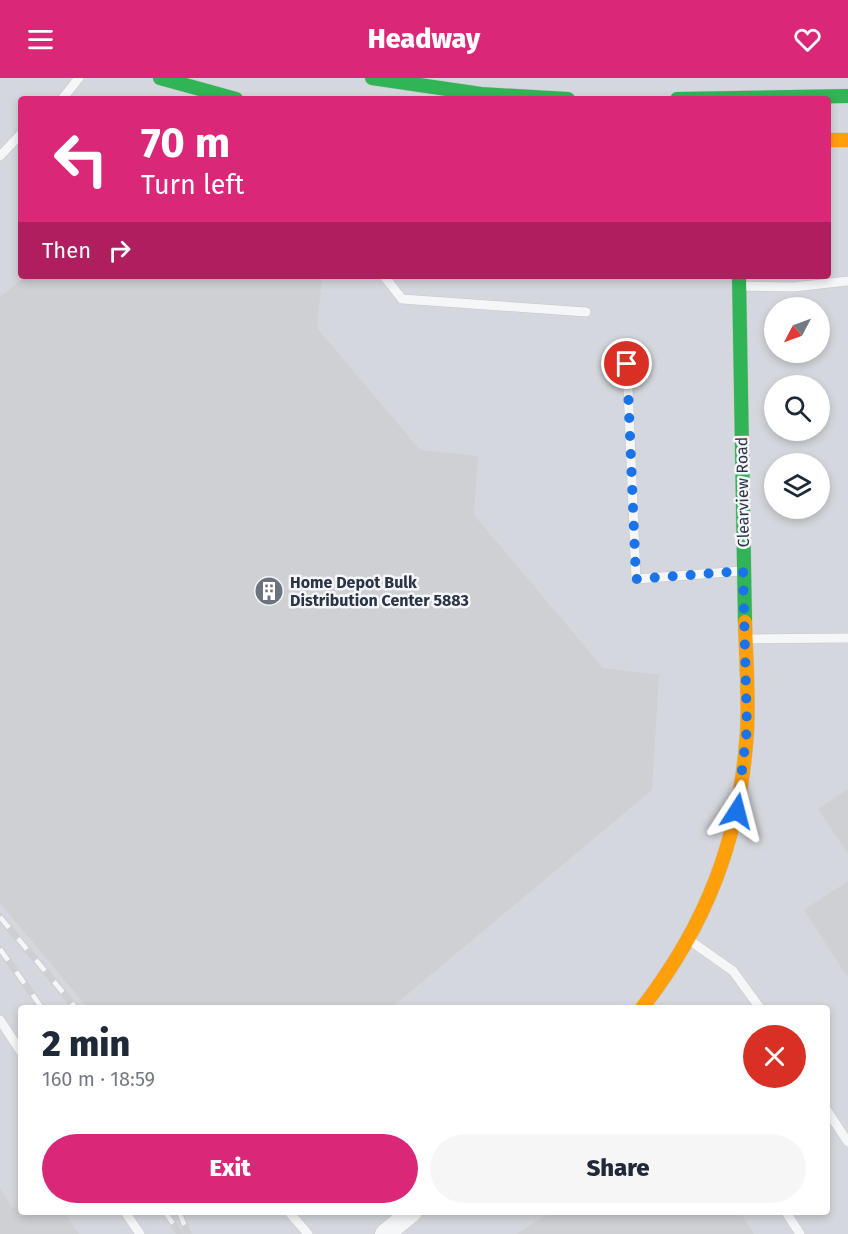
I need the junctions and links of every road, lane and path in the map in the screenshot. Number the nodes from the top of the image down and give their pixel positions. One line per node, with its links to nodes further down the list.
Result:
1 (79, 78): 4 (lane)
2 (160, 78): 5 (street)
3 (372, 78): 6 (street)
4 (64, 96)
5 (225, 96)
6 (516, 96)
7 (831, 96): 8 (street)
8 (848, 96)
9 (18, 138): 12 (lane)
10 (831, 140): 11 (street)
11 (848, 140)
12 (0, 156)
13 (386, 279): 16 (lane)
14 (739, 281): 15 (lane); 18 (street, Clearview Road)
15 (848, 281)
16 (586, 312)
17 (627, 364): 18 (lane)
18 (743, 571): 20 (street, Clearview Road)
19 (848, 638): 20 (lane)
20 (744, 639): 21 (street, Clearview Road)
21 (689, 940): 22 (street, Clearview Road); 23 (lane)
22 (644, 1005)
23 (758, 1005)
24 (0, 1020): 25 (lane)
25 (18, 1047)
26 (830, 1113): 27 (lane)
27 (845, 1130): 28 (lane)
28 (848, 1142)
29 (127, 1215): 33 (lane)
30 (292, 1215): 34 (lane)
31 (408, 1215): 35 (street)
32 (788, 1215): 36 (lane)
33 (140, 1234)
34 (308, 1234)
35 (385, 1234)
36 (800, 1234)

